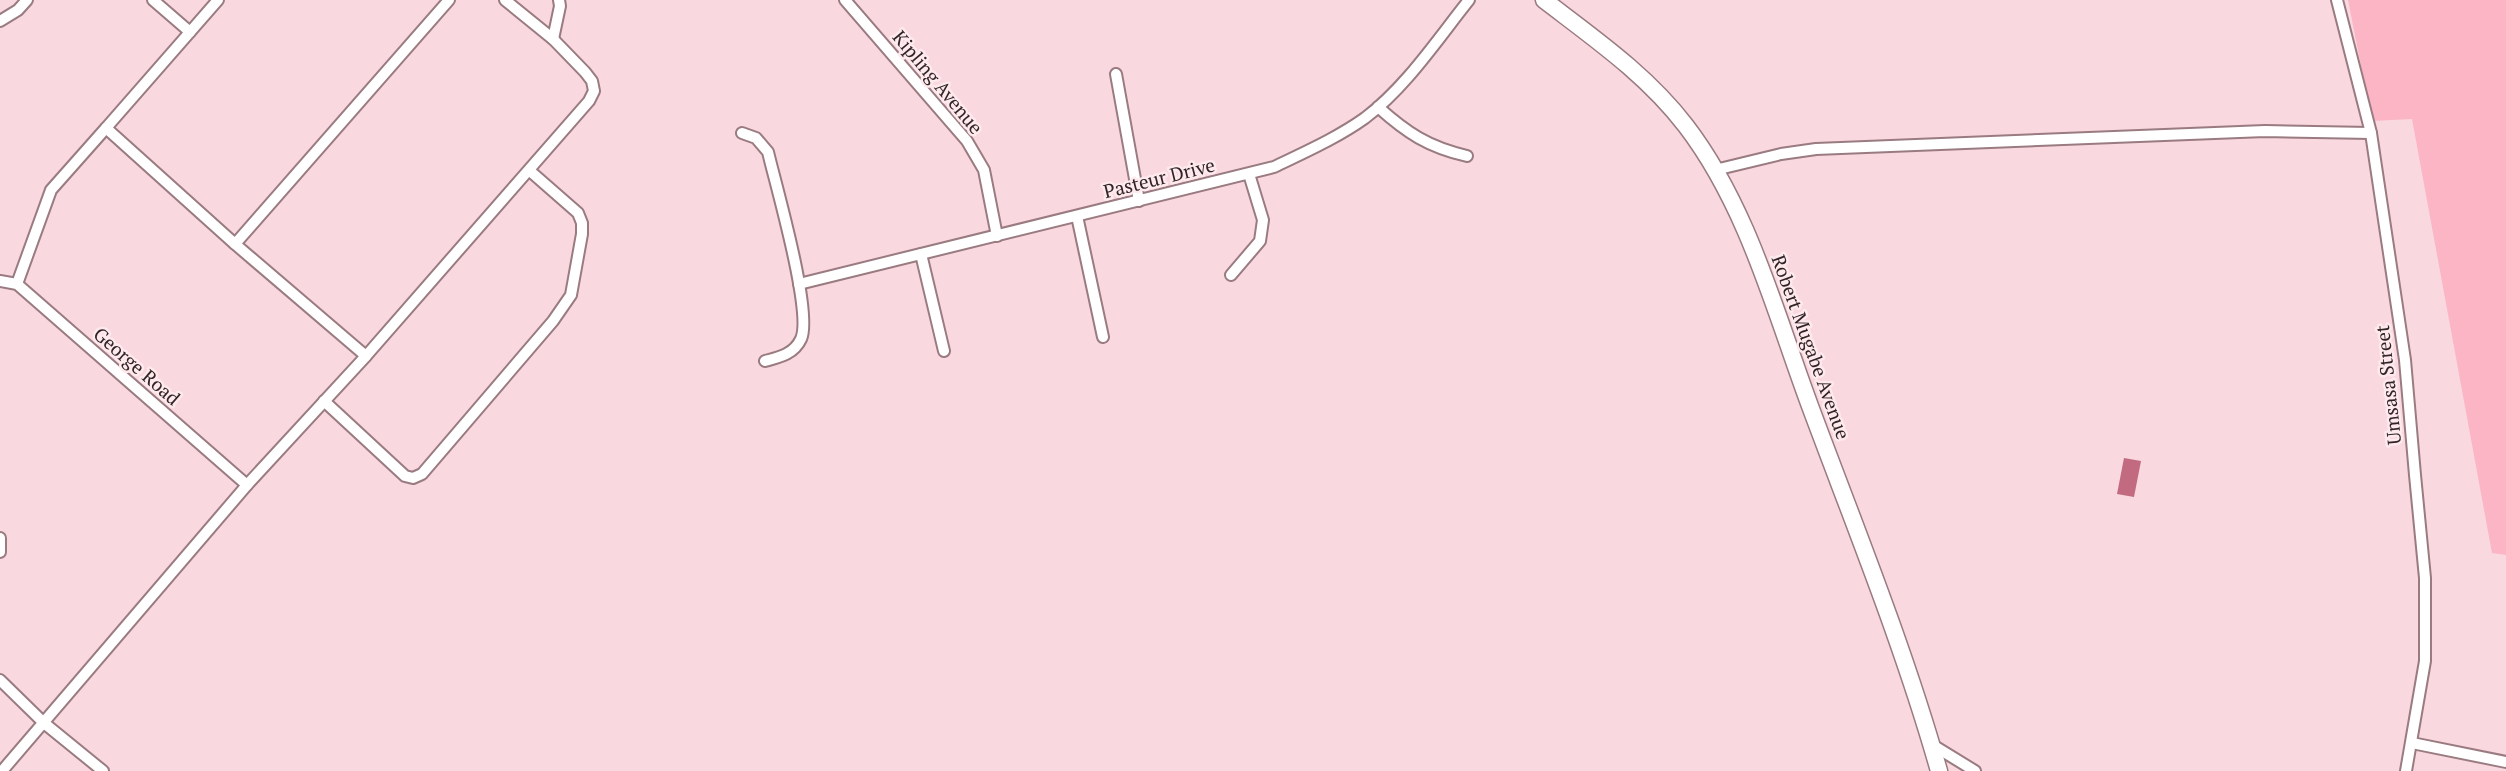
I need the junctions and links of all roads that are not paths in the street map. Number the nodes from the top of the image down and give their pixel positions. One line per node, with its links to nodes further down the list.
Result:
1 (27, 0): 11 (street)
2 (153, 0): 12 (street)
3 (218, 0): 12 (street)
4 (449, 0): 26 (street)
5 (505, 0): 13 (street)
6 (559, 0): 13 (street)
7 (845, 0): 25 (street, Kipling Avenue)
8 (1469, 0): 15 (street, Pasteur Drive)
9 (1544, 0): 20 (highway, Robert Mugabe Avenue)
10 (2337, 0): 18 (street, Umsasa Street)
11 (0, 21)
12 (190, 32): 16 (street)
13 (553, 39): 21 (street)
14 (1116, 74): 23 (street)
15 (1378, 107): 19 (street); 22 (street, Pasteur Drive)
16 (106, 128): 26 (street); 30 (street)
17 (741, 133): 31 (street)
18 (2371, 133): 20 (street); 42 (street, Umsasa Street)
19 (1467, 156)
20 (1715, 170): 43 (highway, Robert Mugabe Avenue)
21 (530, 171): 34 (street); 36 (street)
22 (1249, 174): 23 (street, Pasteur Drive); 28 (street)
23 (1139, 201): 24 (street, Pasteur Drive)
24 (1077, 216): 25 (street, Pasteur Drive); 32 (street)
25 (997, 236): 27 (street, Pasteur Drive)
26 (235, 244): 34 (street)
27 (921, 254): 31 (street, Pasteur Drive); 33 (street)
28 (1231, 275)
29 (0, 281): 30 (street)
30 (17, 284): 37 (street, George Road)
31 (799, 284): 35 (street)
32 (1103, 337)
33 (944, 351)
34 (366, 356): 36 (street)
35 (765, 361)
36 (324, 401): 37 (street)
37 (247, 485): 41 (street)
38 (0, 538): 39 (street)
39 (0, 552)
40 (0, 680): 41 (street)
41 (44, 723): 45 (street); 46 (street)
42 (2412, 743): 44 (street); 49 (street, Umsasa Street)
43 (1931, 744): 47 (highway, Robert Mugabe Avenue); 48 (street)
44 (2506, 762)
45 (2, 771)
46 (103, 771)
47 (1939, 771)
48 (1975, 771)
49 (2406, 771)

